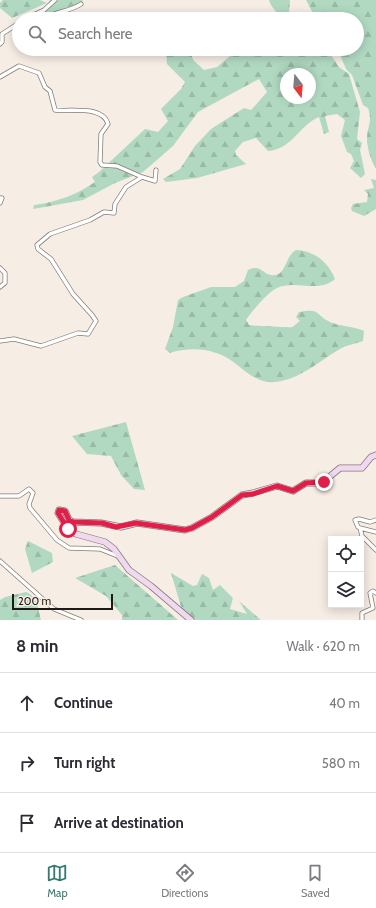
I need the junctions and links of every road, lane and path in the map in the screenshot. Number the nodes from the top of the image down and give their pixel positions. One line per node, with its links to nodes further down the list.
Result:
1 (55, 0): 3 (street)
2 (81, 4): 5 (street)
3 (44, 10): 4 (street)
4 (40, 12)
5 (59, 12)
6 (12, 28): 7 (street)
7 (0, 44)
8 (0, 77): 10 (street)
9 (156, 170): 10 (street)
10 (142, 177): 15 (street)
11 (0, 198): 12 (street)
12 (0, 203)
13 (0, 268): 14 (street)
14 (0, 287)
15 (0, 341)
16 (376, 455): 22 (main road)
17 (0, 496): 22 (street)
18 (376, 520): 19 (street)
19 (360, 528): 20 (street); 21 (street)
20 (376, 532)
21 (376, 550)
22 (121, 557): 26 (main road)
23 (0, 561): 25 (street)
24 (376, 593): 27 (street)
25 (81, 620)
26 (191, 620)
27 (362, 620)

